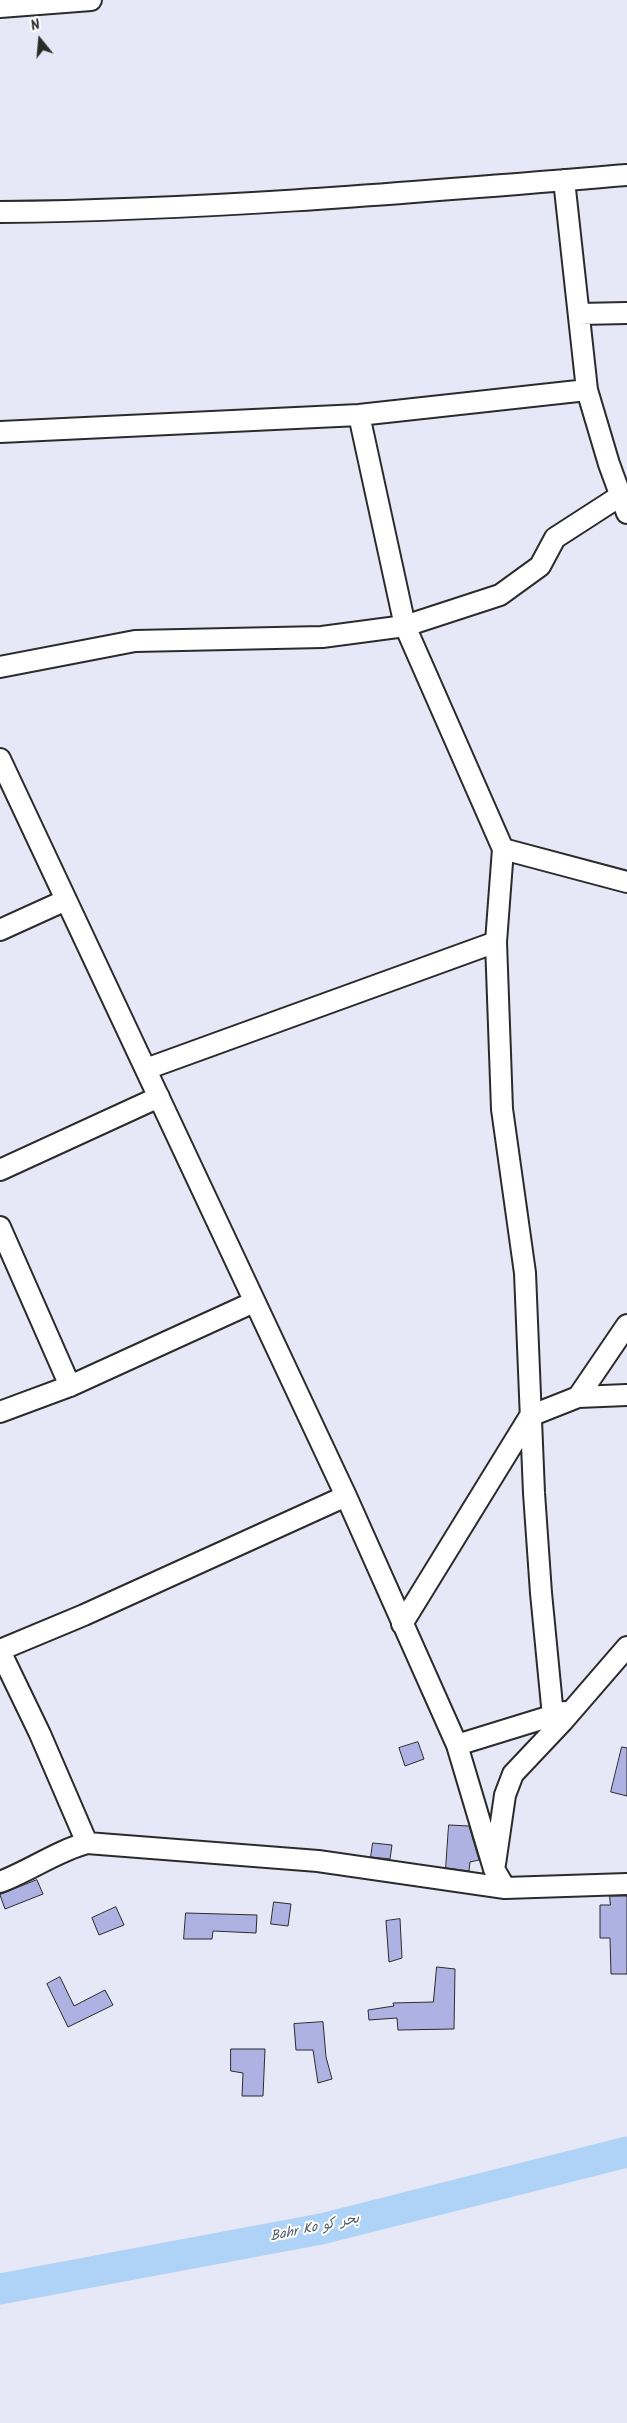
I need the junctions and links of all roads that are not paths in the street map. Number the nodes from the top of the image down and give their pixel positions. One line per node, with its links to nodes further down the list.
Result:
1 (91, 0): 2 (street)
2 (0, 6)
3 (627, 175): 4 (street)
4 (564, 180): 5 (street); 7 (street)
5 (0, 212)
6 (627, 313): 7 (street)
7 (579, 314): 8 (street)
8 (587, 390): 9 (street); 11 (street)
9 (359, 415): 10 (street); 12 (street)
10 (0, 432)
11 (623, 504): 12 (street)
12 (405, 626): 13 (street); 15 (street)
13 (0, 668)
14 (0, 759): 17 (street)
15 (503, 849): 16 (street); 19 (street)
16 (627, 882)
17 (66, 900): 18 (street); 20 (street)
18 (0, 930)
19 (496, 942): 20 (street); 30 (street)
20 (146, 1069): 21 (street)
21 (159, 1098): 22 (street); 24 (street)
22 (0, 1170)
23 (0, 1227): 26 (street)
24 (254, 1302): 26 (street); 31 (street)
25 (627, 1325): 28 (street)
26 (70, 1386): 29 (street)
27 (627, 1395): 28 (street)
28 (578, 1397): 30 (street)
29 (0, 1412)
30 (530, 1416): 32 (street); 36 (street)
31 (346, 1496): 32 (street); 34 (street)
32 (402, 1624): 37 (street)
33 (627, 1647): 35 (street)
34 (0, 1650): 38 (street)
35 (576, 1708): 36 (street); 39 (street)
36 (553, 1716): 37 (street)
37 (457, 1745): 39 (street)
38 (88, 1843): 40 (street); 42 (street)
39 (494, 1869): 42 (street)
40 (0, 1882)
41 (627, 1884): 42 (street)
42 (505, 1888)

